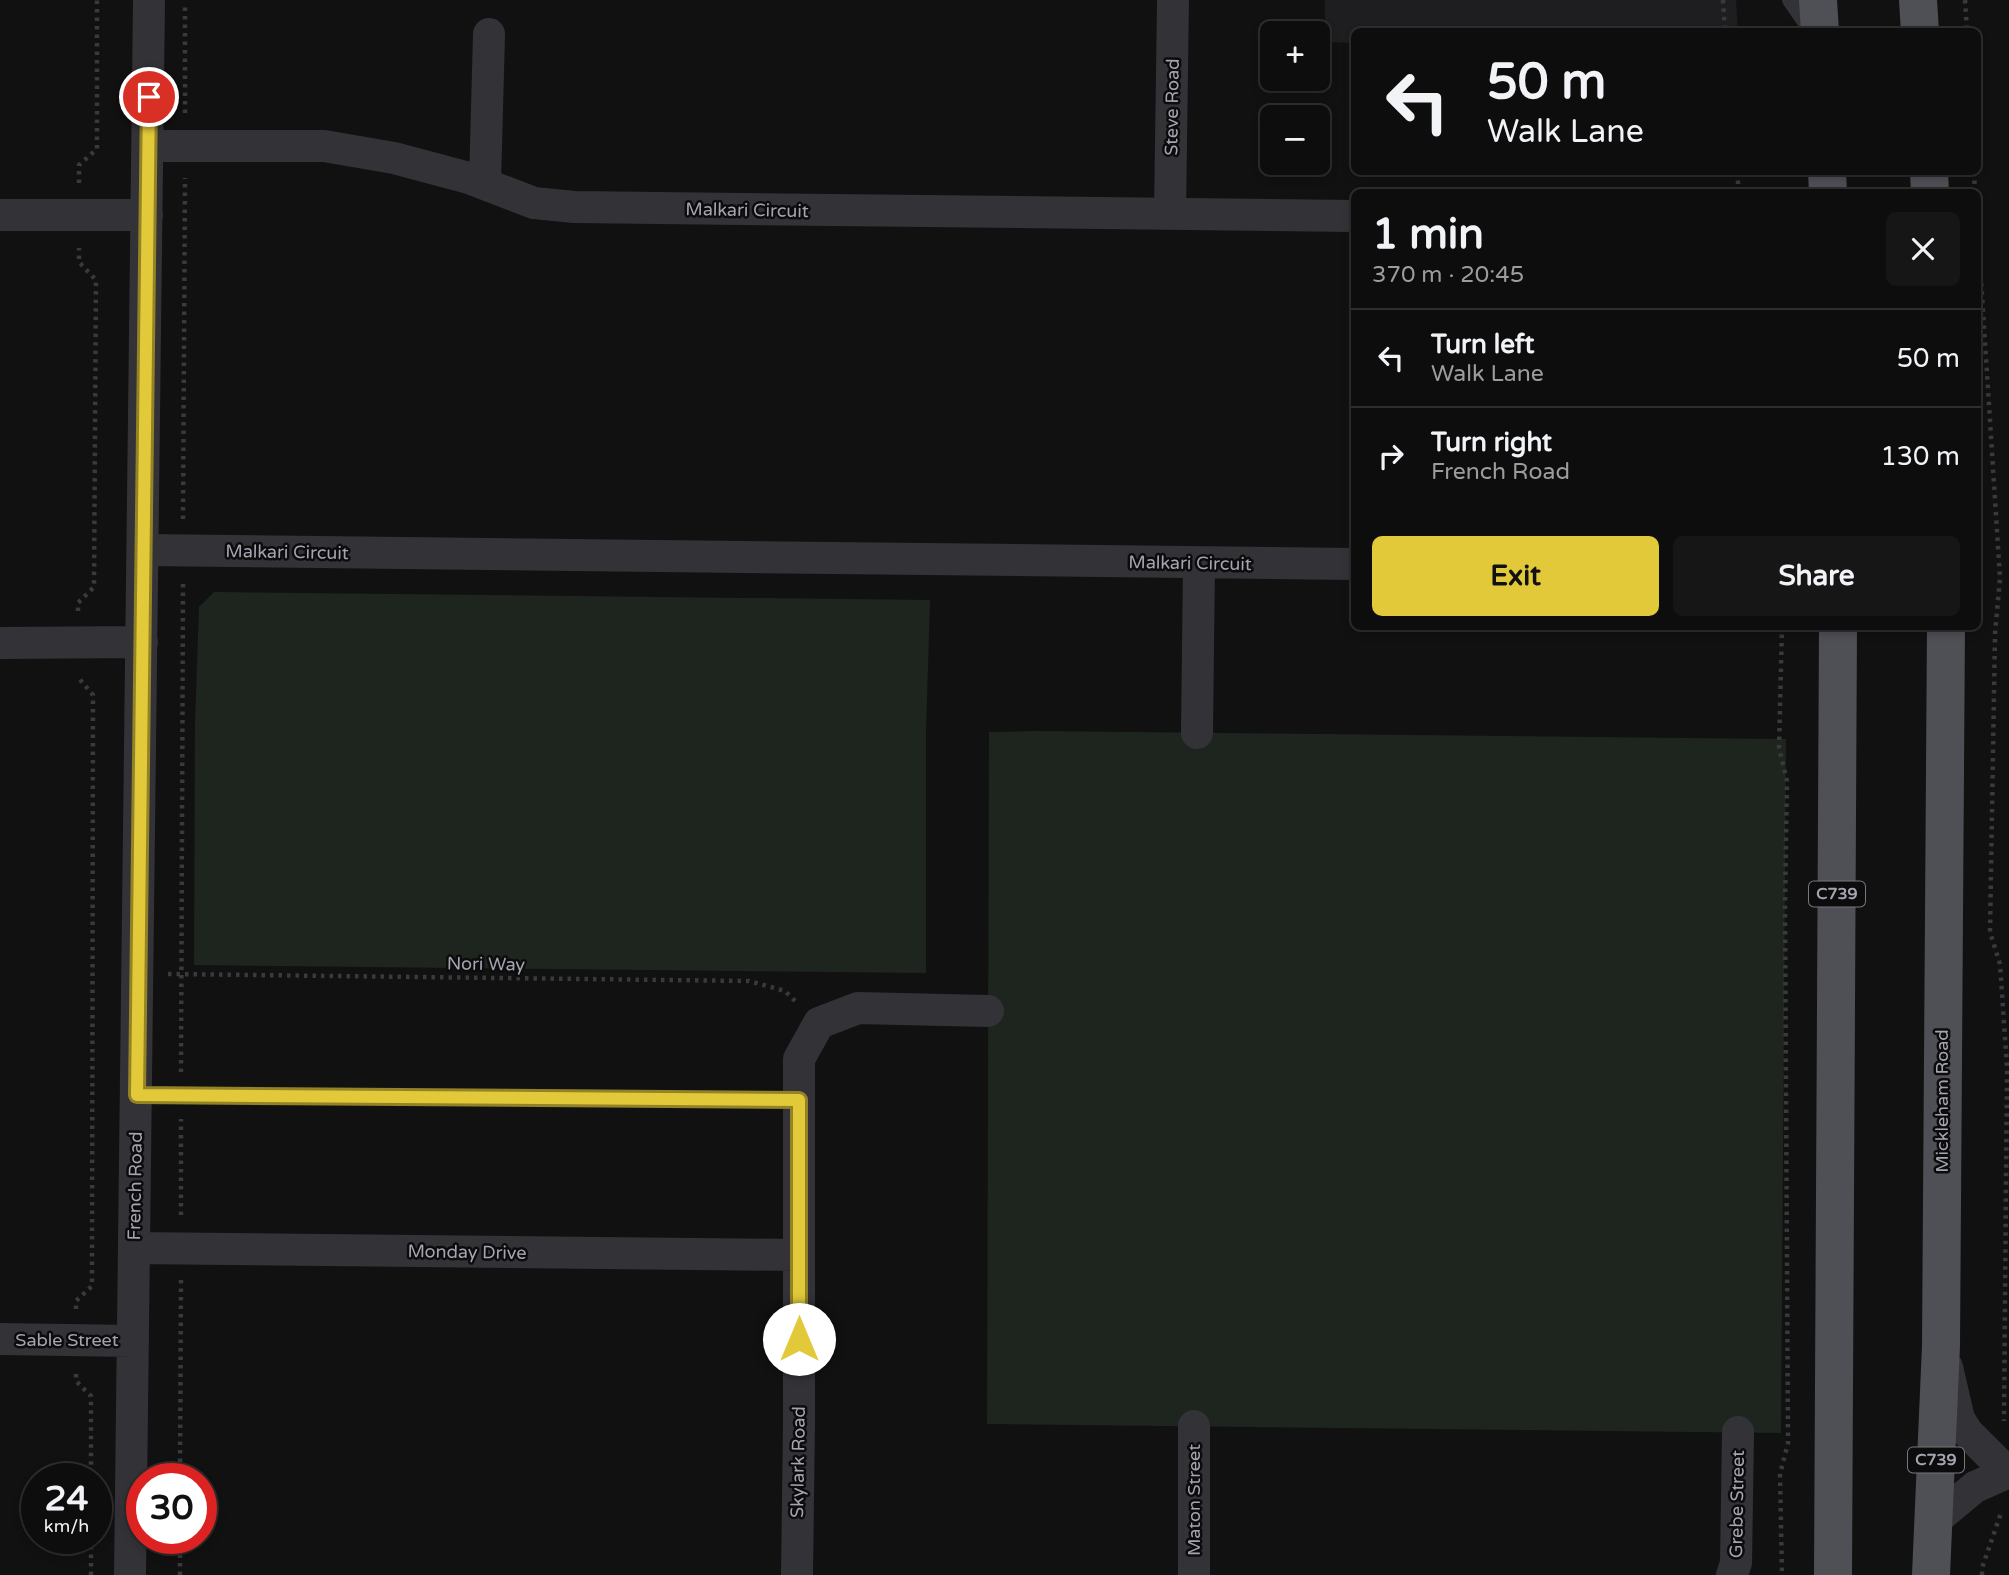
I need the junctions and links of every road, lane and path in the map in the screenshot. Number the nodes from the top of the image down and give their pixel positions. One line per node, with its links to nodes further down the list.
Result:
1 (97, 0): 21 (path)
2 (149, 0): 16 (street, French Road)
3 (186, 0): 17 (path)
4 (1173, 0): 19 (street, Steve Road)
5 (1723, 0): 10 (path)
6 (1790, 0): 11 (lane)
7 (1818, 0): 12 (main road)
8 (1918, 0): 13 (main road)
9 (1965, 0): 14 (path)
10 (1726, 28)
11 (1808, 28)
12 (1820, 28)
13 (1920, 28)
14 (1967, 28)
15 (489, 34): 18 (street)
16 (149, 146): 17 (street, Malkari Circuit); 22 (street, French Road)
17 (185, 146): 18 (street, Malkari Circuit); 26 (path)
18 (485, 183): 19 (street, Malkari Circuit)
19 (1170, 214): 23 (street, Malkari Circuit)
20 (0, 215): 21 (street)
21 (79, 215): 22 (street); 34 (path)
22 (147, 215): 25 (street, French Road)
23 (1351, 216)
24 (1981, 279): 54 (path)
25 (144, 550): 26 (street, Malkari Circuit); 32 (street, French Road)
26 (183, 551): 27 (street, Malkari Circuit); 37 (path)
27 (1199, 563): 28 (street, Malkari Circuit); 35 (street)
28 (1351, 564)
29 (1782, 630): 64 (path)
30 (1838, 630): 65 (main road, C739)
31 (1947, 630): 49 (main road, Mickleham Road / C739)
32 (142, 642): 34 (street); 36 (street, French Road)
33 (0, 643): 34 (street)
34 (78, 643): 47 (path)
35 (1197, 733)
36 (138, 973): 37 (path, Nori Way); 40 (street, French Road)
37 (182, 974): 39 (path, Nori Way); 41 (path)
38 (988, 1011): 39 (street)
39 (818, 1023): 42 (street, Skylark Road)
40 (137, 1095): 41 (lane); 43 (street, French Road)
41 (181, 1095): 42 (lane); 44 (path)
42 (799, 1100): 45 (street, Skylark Road)
43 (134, 1248): 44 (street, Monday Drive); 48 (street, French Road)
44 (181, 1249): 45 (street, Monday Drive); 53 (path)
45 (799, 1255): 61 (street, Skylark Road)
46 (0, 1339): 47 (street, Sable Street)
47 (76, 1340): 48 (street, Sable Street); 52 (path)
48 (133, 1340): 59 (street, French Road)
49 (1941, 1346): 54 (street); 55 (main road, Mickleham Road / C739)
50 (1194, 1426): 62 (street, Maton Street)
51 (1738, 1432): 63 (street, Grebe Street)
52 (91, 1463)
53 (180, 1463)
54 (2008, 1472): 55 (street); 67 (path)
55 (1934, 1521): 66 (main road, Mickleham Road / C739)
56 (91, 1554): 58 (path)
57 (180, 1554): 60 (path)
58 (91, 1575)
59 (130, 1575)
60 (180, 1575)
61 (797, 1575)
62 (1194, 1575)
63 (1732, 1575)
64 (1783, 1575)
65 (1833, 1575)
66 (1931, 1575)
67 (1982, 1575)

